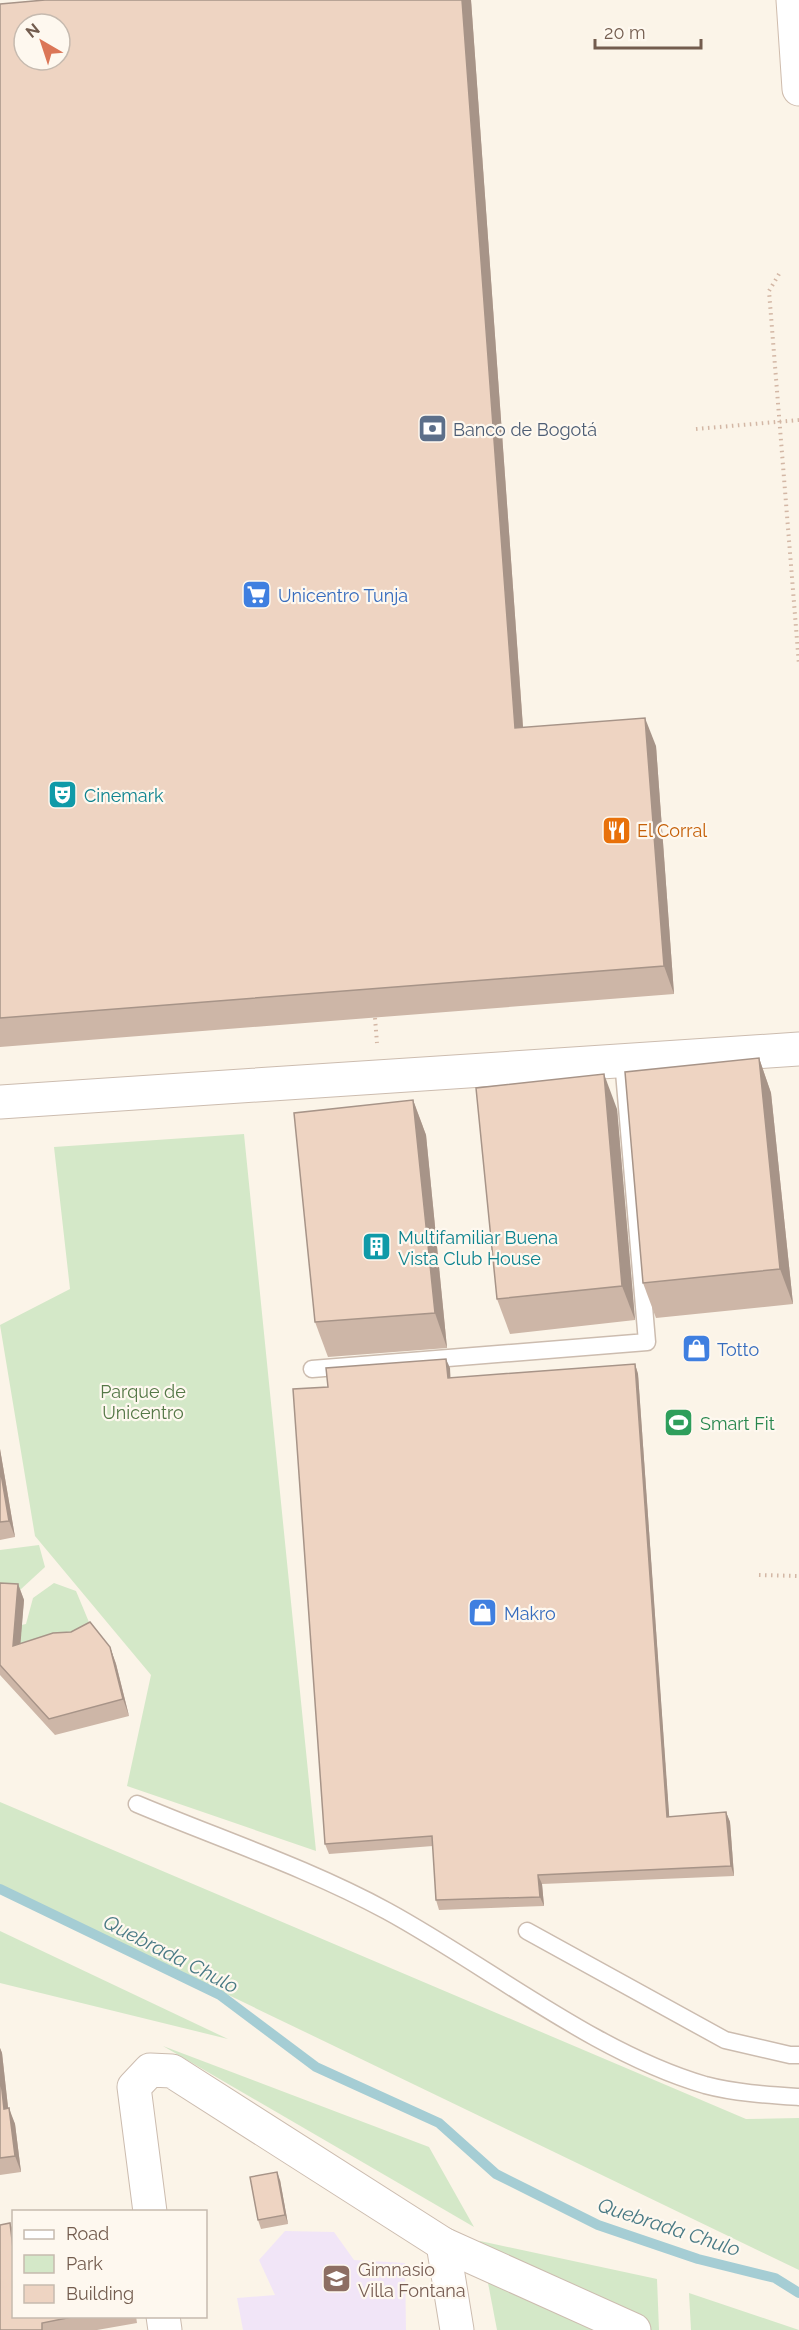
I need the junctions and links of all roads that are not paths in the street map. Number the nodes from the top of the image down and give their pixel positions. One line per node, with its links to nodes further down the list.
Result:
1 (793, 0): 2 (street)
2 (799, 89)
3 (799, 1049): 4 (street)
4 (623, 1060): 5 (street); 6 (lane)
5 (0, 1102)
6 (312, 1369)
7 (137, 1804): 10 (lane)
8 (528, 1931): 9 (lane)
9 (799, 2055)
10 (799, 2097)
11 (150, 2210): 12 (street)
12 (442, 2244): 13 (street); 14 (street)
13 (457, 2330)
14 (634, 2330)

